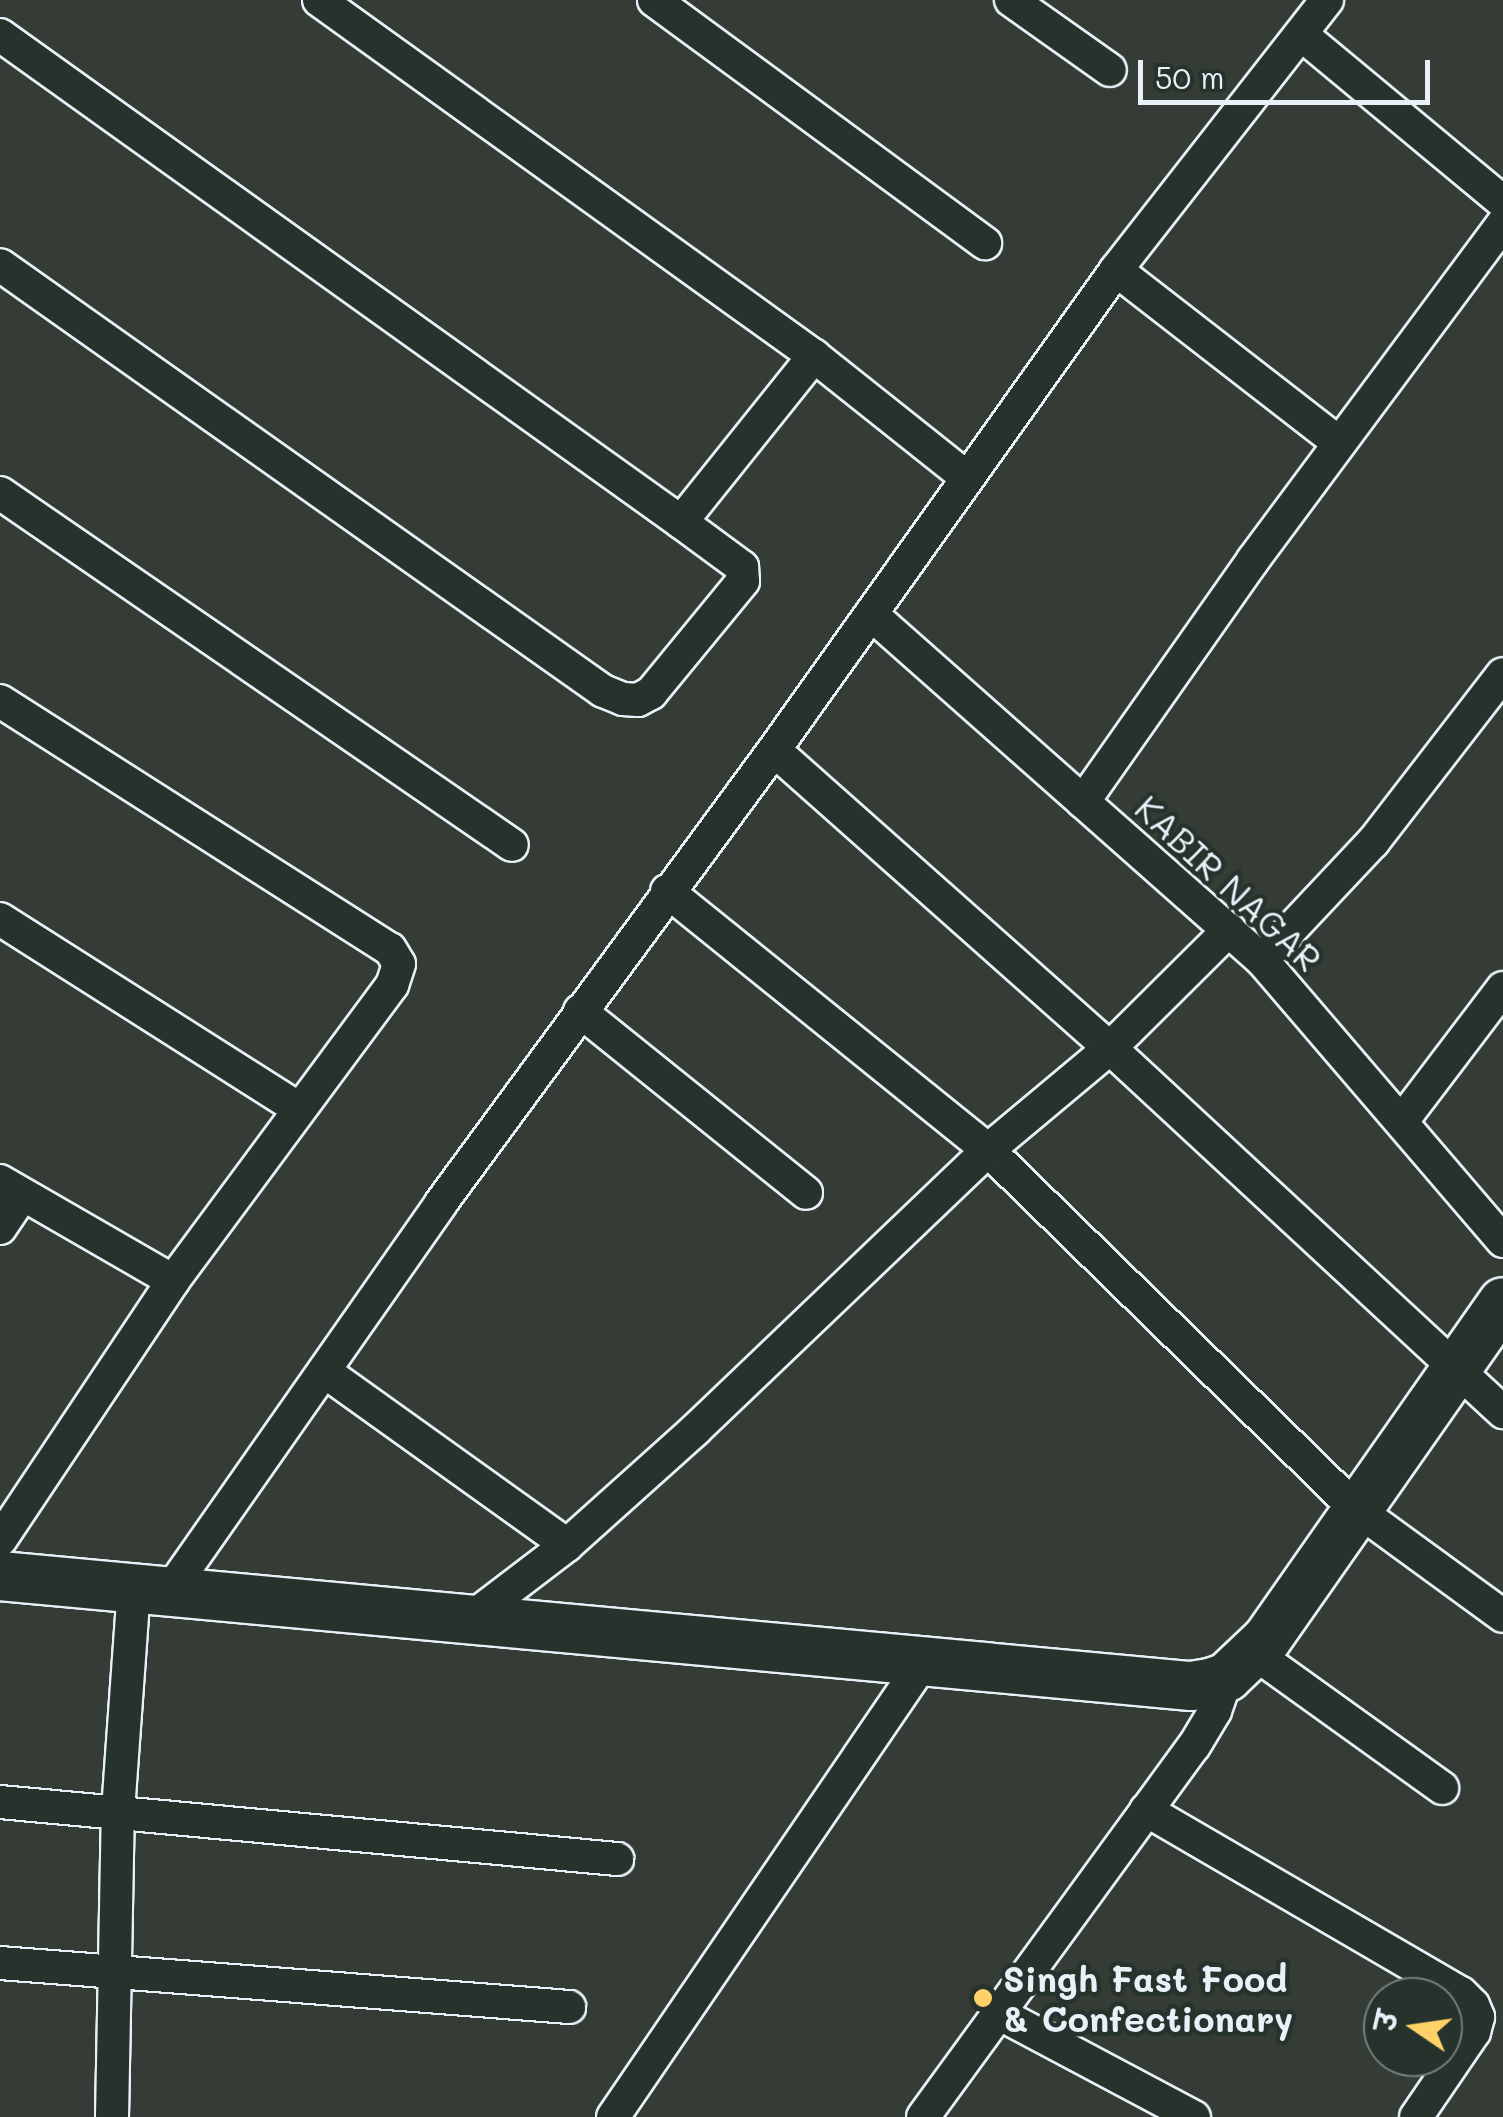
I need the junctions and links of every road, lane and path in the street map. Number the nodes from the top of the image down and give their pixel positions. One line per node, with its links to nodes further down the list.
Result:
1 (319, 0): 13 (street)
2 (654, 0): 10 (street)
3 (1011, 0): 7 (street)
4 (1326, 0): 5 (street)
5 (1302, 35): 8 (street); 12 (street)
6 (0, 36): 17 (street)
7 (1110, 70)
8 (1503, 202)
9 (1503, 224): 14 (street)
10 (985, 244)
11 (0, 265): 17 (street)
12 (1116, 270): 14 (street); 15 (street)
13 (814, 356): 15 (street); 17 (street)
14 (1340, 443): 22 (street)
15 (966, 477): 18 (street)
16 (0, 492): 23 (street)
17 (682, 522)
18 (871, 614): 21 (street); 22 (street, KABIR NAGAR)
19 (1503, 674): 27 (street)
20 (0, 701): 31 (street)
21 (774, 750): 24 (street); 30 (street)
22 (1082, 802): 26 (street, KABIR NAGAR)
23 (512, 845)
24 (667, 891): 29 (street); 33 (street)
25 (0, 919): 31 (street)
26 (1229, 930): 27 (street, KABIR NAGAR); 30 (street)
27 (1262, 960): 32 (street, KABIR NAGAR)
28 (1503, 988): 32 (street)
29 (580, 1011): 35 (street); 41 (street)
30 (1110, 1048): 33 (street); 40 (street)
31 (298, 1108): 38 (street)
32 (1402, 1122): 37 (street, KABIR NAGAR)
33 (988, 1150): 43 (street); 45 (street)
34 (11, 1188): 36 (street); 38 (street)
35 (806, 1193)
36 (0, 1228)
37 (1503, 1241)
38 (173, 1281): 44 (street)
39 (1503, 1302): 40 (street)
40 (1456, 1370): 42 (street); 43 (street)
41 (324, 1371): 45 (street); 47 (street)
42 (1503, 1412)
43 (1356, 1508): 48 (street); 51 (street)
44 (0, 1540)
45 (567, 1545): 49 (street)
46 (0, 1576): 47 (street)
47 (152, 1590): 49 (street); 55 (street)
48 (1503, 1616)
49 (470, 1619): 50 (street)
50 (924, 1661): 51 (street); 62 (street)
51 (1240, 1664): 52 (street); 54 (street)
52 (1442, 1788)
53 (0, 1802): 55 (street)
54 (1146, 1810): 60 (street); 65 (street)
55 (118, 1811): 56 (street); 58 (street)
56 (617, 1860)
57 (0, 1962): 58 (street)
58 (114, 1972): 59 (street); 61 (street)
59 (569, 2006)
60 (998, 2013): 63 (street); 64 (street)
61 (112, 2117)
62 (613, 2117)
63 (922, 2117)
64 (1194, 2117)
65 (1416, 2117)

